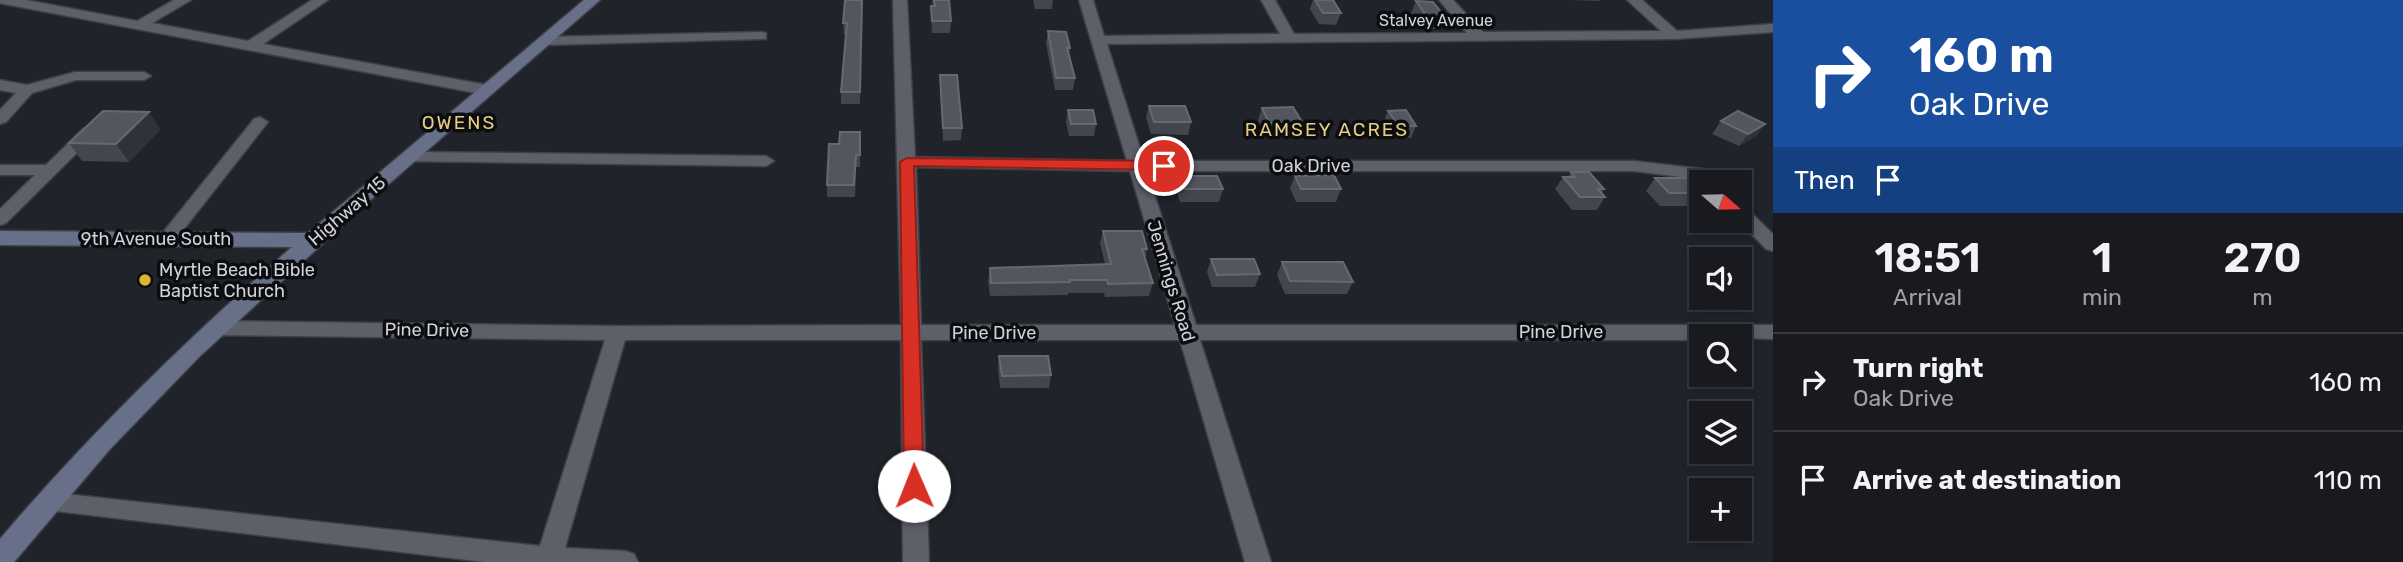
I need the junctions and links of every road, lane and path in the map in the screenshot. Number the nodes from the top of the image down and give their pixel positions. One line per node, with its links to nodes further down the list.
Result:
1 (4, 0): 10 (street)
2 (184, 0): 11 (street)
3 (321, 0): 19 (street)
4 (593, 0): 18 (main road, Highway 15)
5 (900, 0): 29 (street)
6 (1086, 0): 17 (street, Jennings Road)
7 (1268, 0): 15 (street)
8 (1447, 0): 16 (street)
9 (1634, 0): 13 (street)
10 (40, 3): 11 (street)
11 (137, 26): 19 (street)
12 (1770, 32): 13 (street, Stalvey Avenue)
13 (1674, 35): 16 (street, Stalvey Avenue)
14 (761, 36): 18 (street)
15 (1289, 37): 16 (street, Stalvey Avenue); 17 (street, Stalvey Avenue)
16 (1479, 37)
17 (1098, 40): 30 (street, Jennings Road)
18 (545, 41): 23 (main road, Highway 15)
19 (248, 47): 23 (street)
20 (144, 75): 22 (street)
21 (0, 85): 22 (street)
22 (27, 90): 24 (street)
23 (487, 90): 27 (main road, Highway 15)
24 (0, 119)
25 (100, 121): 32 (street)
26 (260, 122): 37 (street)
27 (410, 157): 28 (street); 38 (main road, Highway 15)
28 (766, 161)
29 (907, 162): 30 (street, Oak Drive); 44 (street)
30 (1137, 166): 33 (street, Oak Drive); 41 (street, Jennings Road)
31 (0, 170): 32 (street)
32 (50, 170): 34 (street)
33 (1689, 172)
34 (0, 219)
35 (1752, 224): 39 (street)
36 (0, 238): 37 (main road, 9th Avenue South)
37 (167, 239): 38 (main road, 9th Avenue South)
38 (312, 240): 40 (main road, Highway 15)
39 (1773, 245)
40 (216, 328): 43 (street, Pine Drive); 45 (main road, Highway 15)
41 (1186, 331): 42 (street, Pine Drive); 44 (street, Pine Drive); 50 (street, Jennings Road)
42 (1773, 332)
43 (617, 333): 44 (street, Pine Drive); 46 (street)
44 (911, 333): 49 (street)
45 (47, 502): 46 (street); 47 (main road, Highway 15)
46 (549, 558): 48 (street)
47 (0, 559)
48 (625, 562)
49 (916, 562)
50 (1258, 562)

